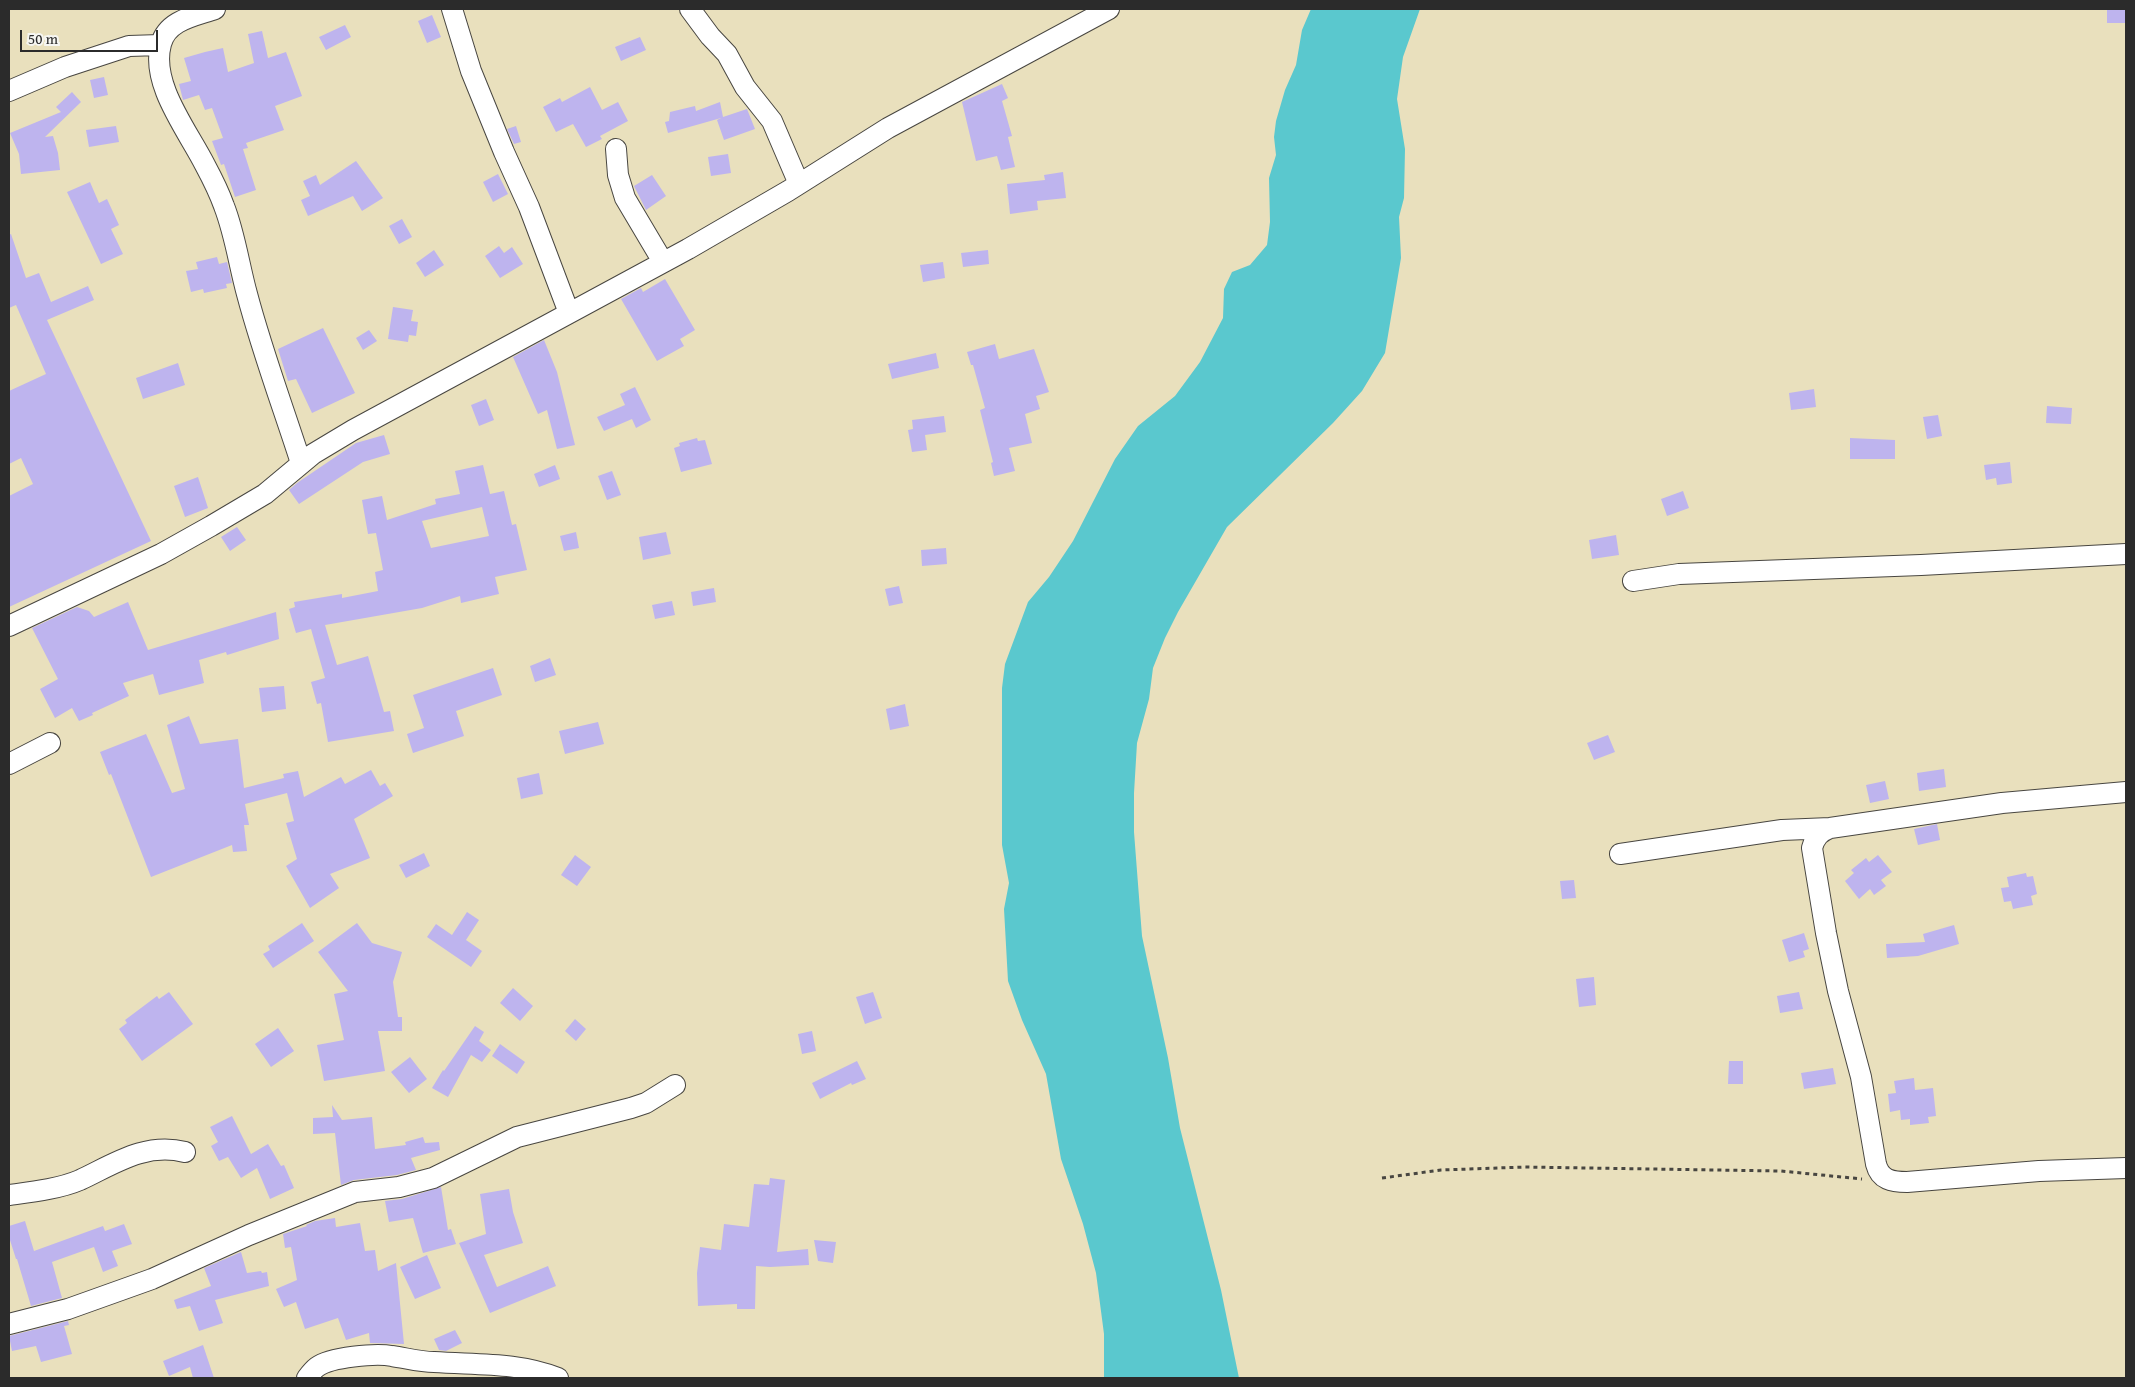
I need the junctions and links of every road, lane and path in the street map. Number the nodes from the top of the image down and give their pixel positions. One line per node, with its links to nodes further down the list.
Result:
1 (215, 9): 5 (street)
2 (452, 9): 10 (street)
3 (690, 9): 8 (street)
4 (1109, 9): 8 (street)
5 (160, 45): 6 (street); 11 (street)
6 (9, 91)
7 (616, 149): 9 (street)
8 (799, 184): 9 (street)
9 (663, 262): 10 (street)
10 (568, 313): 11 (street)
11 (301, 463): 14 (street)
12 (2126, 554): 13 (street)
13 (1633, 581)
14 (9, 626)
15 (50, 743): 16 (street)
16 (9, 764)
17 (2126, 792): 18 (street)
18 (1830, 828): 19 (street); 24 (street)
19 (1620, 854)
20 (675, 1085): 26 (street)
21 (185, 1152): 25 (street)
22 (2126, 1168): 24 (street)
23 (1382, 1178): 24 (path)
24 (1890, 1181)
25 (9, 1195)
26 (9, 1324)
27 (307, 1378): 28 (street)
28 (558, 1378)

